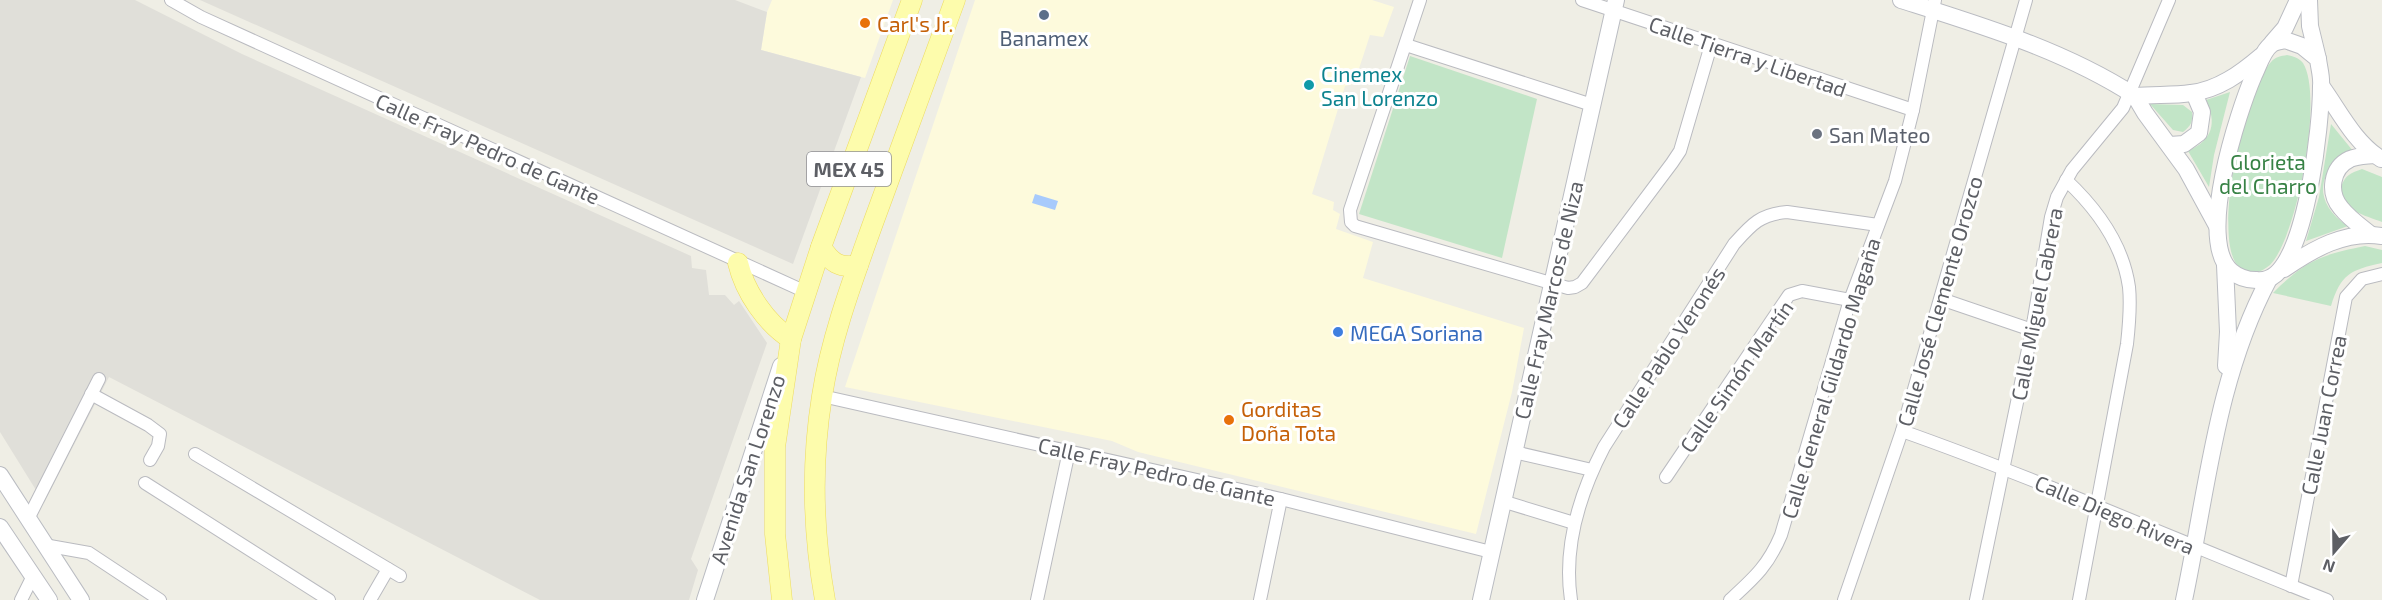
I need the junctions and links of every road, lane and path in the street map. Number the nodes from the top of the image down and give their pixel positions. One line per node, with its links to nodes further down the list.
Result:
1 (171, 0): 30 (street, Calle Fray Pedro de Gante)
2 (912, 0): 29 (main road, MEX 45)
3 (955, 0): 31 (main road, MEX 45)
4 (1420, 0): 14 (street)
5 (1582, 0): 11 (street, Calle Tierra y Libertad)
6 (1901, 0): 12 (street)
7 (2026, 0): 13 (street, Calle José Clemente Orozco)
8 (2169, 0): 20 (street, Calle Miguel Cabrera)
9 (2298, 0): 16 (street)
10 (2309, 0): 17 (street)
11 (1615, 5): 15 (street, Calle Tierra y Libertad); 21 (street, Calle Fray Marcos de Niza)
12 (1934, 5): 13 (street); 22 (street, Calle General Gildardo Magaña)
13 (2015, 39): 20 (street); 37 (street, Calle José Clemente Orozco)
14 (1406, 45): 21 (street); 35 (street)
15 (1711, 45): 22 (street, Calle Tierra y Libertad); 35 (street)
16 (2268, 49): 17 (street); 19 (street); 27 (street)
17 (2318, 59): 18 (street)
18 (2322, 87): 24 (street); 34 (street)
19 (2194, 93): 20 (street); 23 (street)
20 (2132, 94): 23 (street); 25 (street, Calle Miguel Cabrera)
21 (1592, 105): 35 (street, Calle Fray Marcos de Niza)
22 (1913, 110): 26 (street, Calle General Gildardo Magaña)
23 (2170, 146): 27 (street)
24 (2378, 157): 28 (street)
25 (2066, 180): 39 (street, Calle Miguel Cabrera); 57 (street)
26 (1878, 225): 38 (street, Calle General Gildardo Magaña); 51 (street, Calle Pablo Veronés)
27 (2218, 228): 32 (street)
28 (2376, 235): 34 (street)
29 (821, 247): 31 (main road); 36 (main road, MEX 45)
30 (738, 263): 36 (street, Calle Fray Pedro de Gante); 40 (main road)
31 (858, 265): 44 (main road, MEX 45)
32 (2225, 266): 34 (street); 43 (street)
33 (2382, 274): 68 (street, Calle Juan Correa)
34 (2274, 276): 43 (street)
35 (1551, 282): 47 (street, Calle Fray Marcos de Niza)
36 (806, 292): 40 (main road, MEX 45)
37 (1941, 299): 39 (street); 45 (street, Calle José Clemente Orozco)
38 (1850, 300): 53 (street, Calle Simón Martín); 82 (street, Calle General Gildardo Magaña)
39 (2032, 330): 50 (street, Calle Miguel Cabrera)
40 (791, 339): 75 (street, Avenida San Lorenzo / MEX 45); 76 (main road, MEX 45)
41 (99, 379): 42 (street)
42 (91, 394): 49 (street); 58 (street)
43 (2224, 394): 63 (street)
44 (822, 396): 46 (street, Calle Fray Pedro de Gante); 77 (main road, MEX 45)
45 (1902, 431): 50 (street, Calle Diego Rivera); 83 (street, Calle José Clemente Orozco)
46 (1069, 451): 55 (street, Calle Fray Pedro de Gante); 78 (street)
47 (1514, 452): 51 (street); 56 (street, Calle Fray Marcos de Niza)
48 (195, 454): 65 (street)
49 (150, 460)
50 (2002, 466): 57 (street, Calle Diego Rivera); 84 (street, Calle Miguel Cabrera)
51 (1592, 470): 59 (street, Calle Pablo Veronés)
52 (0, 475): 58 (street)
53 (1666, 477)
54 (145, 483): 73 (street)
55 (1281, 499): 64 (street, Calle Fray Pedro de Gante); 79 (street)
56 (1502, 501): 59 (street); 64 (street, Calle Fray Marcos de Niza)
57 (2097, 505): 63 (street, Calle Diego Rivera); 85 (street)
58 (28, 519): 62 (street)
59 (1574, 523): 81 (street, Calle Pablo Veronés)
60 (0, 527): 61 (street)
61 (6, 541): 66 (street)
62 (44, 545): 70 (street); 72 (street)
63 (2195, 548): 68 (street, Calle Diego Rivera); 86 (street)
64 (1491, 552): 80 (street, Calle Fray Marcos de Niza)
65 (388, 569): 67 (street); 74 (street)
66 (33, 576): 69 (street); 71 (street)
67 (400, 576)
68 (2291, 586): 87 (street, Calle Diego Rivera)
69 (43, 597)
70 (82, 598)
71 (21, 600)
72 (160, 600)
73 (329, 600)
74 (370, 600)
75 (705, 600)
76 (782, 600)
77 (825, 600)
78 (1038, 600)
79 (1260, 600)
80 (1481, 600)
81 (1571, 600)
82 (1730, 600)
83 (1844, 600)
84 (1976, 600)
85 (2079, 600)
86 (2184, 600)
87 (2327, 600)

